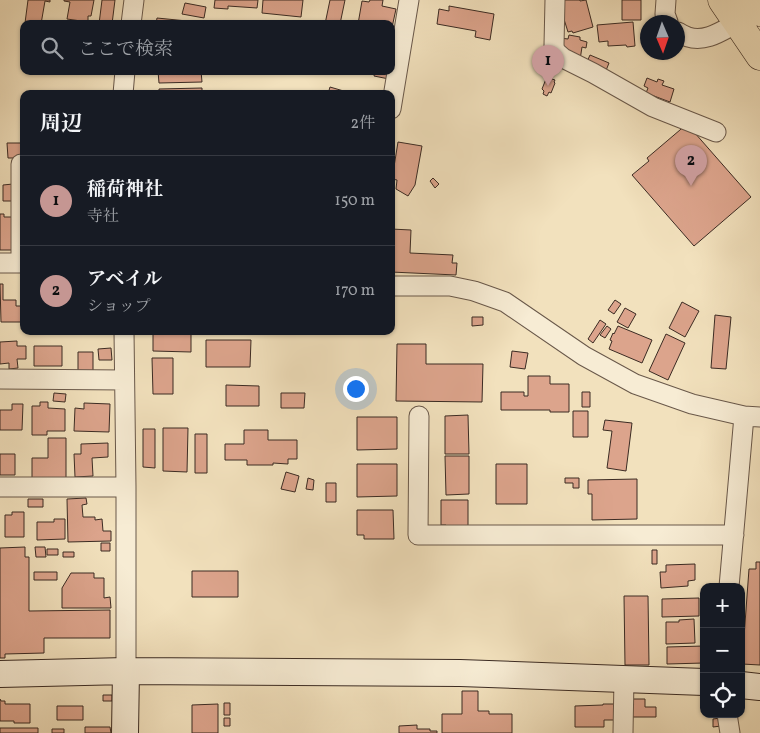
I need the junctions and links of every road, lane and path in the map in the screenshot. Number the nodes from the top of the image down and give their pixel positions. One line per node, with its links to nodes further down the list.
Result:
1 (134, 0): 9 (street)
2 (409, 0): 14 (street)
3 (554, 0): 15 (street)
4 (666, 0): 7 (street)
5 (722, 0): 8 (highway)
6 (752, 0): 8 (highway)
7 (665, 15)
8 (749, 17): 10 (street); 11 (highway)
9 (131, 20)
10 (685, 36)
11 (760, 56)
12 (125, 75): 13 (street)
13 (123, 90)
14 (394, 90)
15 (716, 132)
16 (0, 263): 17 (street)
17 (20, 263)
18 (395, 286): 23 (street)
19 (124, 335): 21 (street)
20 (0, 379): 21 (street)
21 (124, 380): 25 (street)
22 (419, 416): 26 (street)
23 (752, 417): 26 (street)
24 (0, 487): 25 (street)
25 (126, 487): 28 (street)
26 (734, 535): 27 (street)
27 (729, 583)
28 (126, 671): 29 (street); 30 (street); 35 (street)
29 (0, 674)
30 (624, 679): 31 (street); 36 (street)
31 (700, 682)
32 (745, 685): 33 (street)
33 (760, 687)
34 (728, 718): 37 (street)
35 (125, 733)
36 (623, 733)
37 (730, 733)

